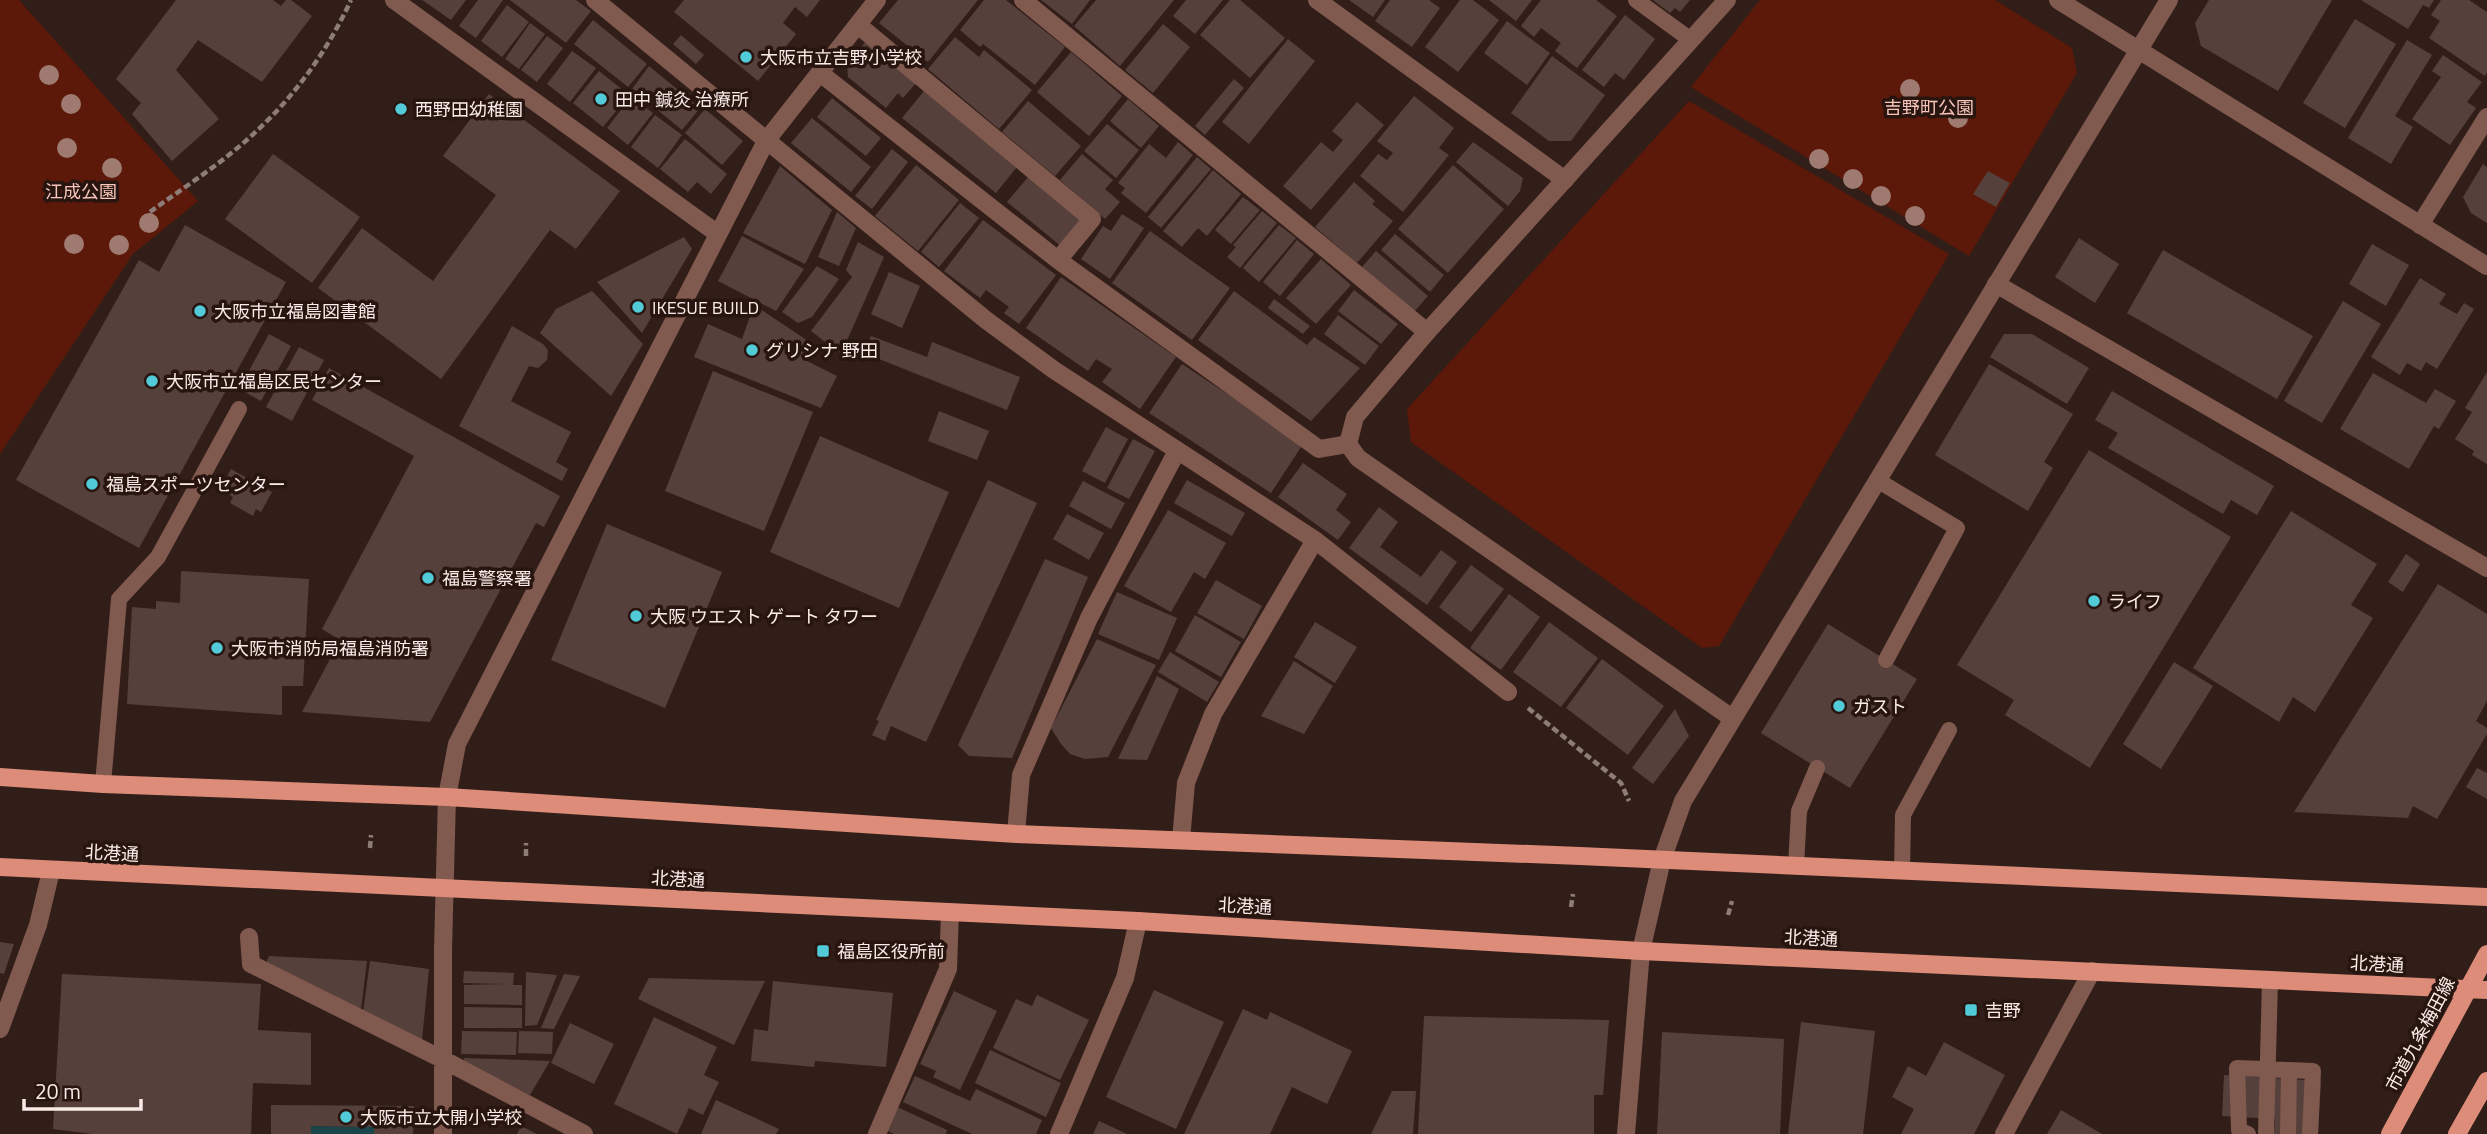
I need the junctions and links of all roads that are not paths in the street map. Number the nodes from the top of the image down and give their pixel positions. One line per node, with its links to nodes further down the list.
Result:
1 (394, 0): 18 (street)
2 (596, 0): 15 (street)
3 (877, 0): 10 (street)
4 (1023, 0): 22 (street)
5 (1317, 0): 16 (street)
6 (1636, 0): 11 (lane)
7 (1727, 0): 11 (street)
8 (2058, 0): 12 (street)
9 (2169, 0): 12 (street)
10 (858, 25): 13 (street); 19 (street)
11 (1691, 40): 16 (street)
12 (2139, 51): 17 (street); 21 (street)
13 (820, 73): 15 (street); 19 (street)
14 (2487, 117): 17 (street)
15 (766, 141): 18 (street); 25 (street)
16 (1565, 180): 22 (street)
17 (2420, 225): 20 (street)
18 (718, 234): 36 (street)
19 (1058, 260): 24 (street)
20 (2487, 265)
21 (1996, 284): 26 (street); 28 (street)
22 (1427, 332): 24 (street)
23 (239, 409): 35 (lane)
24 (1348, 444): 31 (street)
25 (1177, 451): 27 (street); 37 (street)
26 (1877, 480): 29 (lane); 31 (street)
27 (1315, 540): 30 (street); 38 (street)
28 (2487, 568)
29 (1886, 660)
30 (1508, 692)
31 (1732, 718): 39 (street)
32 (1949, 730): 43 (lane)
33 (1817, 768): 40 (lane)
34 (0, 777): 35 (main road)
35 (103, 784): 36 (main road)
36 (447, 797): 37 (main road); 44 (street)
37 (1016, 834): 38 (main road)
38 (1181, 841): 39 (main road)
39 (1662, 860): 40 (main road); 49 (street)
40 (1796, 866): 43 (main road)
41 (0, 867): 42 (main road, 北港通)
42 (51, 871): 44 (main road, 北港通); 55 (street)
43 (1902, 871): 45 (main road)
44 (445, 890): 46 (main road, 北港通); 56 (street)
45 (2487, 897)
46 (950, 912): 47 (main road, 北港通); 62 (street)
47 (1138, 921): 49 (main road, 北港通); 63 (street)
48 (249, 937): 56 (street)
49 (1641, 951): 51 (main road, 北港通); 64 (street)
50 (2487, 954): 53 (main road, 市道九条梅田線)
51 (2092, 971): 52 (main road, 北港通); 65 (street)
52 (2270, 980): 53 (main road, 北港通); 57 (lane)
53 (2468, 990): 54 (main road, 北港通); 70 (main road, 市道九条梅田線)
54 (2487, 990)
55 (0, 1029)
56 (442, 1059): 60 (street); 61 (street)
57 (2267, 1069): 58 (lane); 66 (lane); 67 (lane)
58 (2289, 1070): 68 (lane); 69 (lane)
59 (2487, 1081): 71 (main road)
60 (443, 1134)
61 (584, 1134)
62 (877, 1134)
63 (1059, 1134)
64 (1626, 1134)
65 (2004, 1134)
66 (2248, 1134)
67 (2266, 1134)
68 (2288, 1134)
69 (2311, 1134)
70 (2390, 1134)
71 (2457, 1134)

